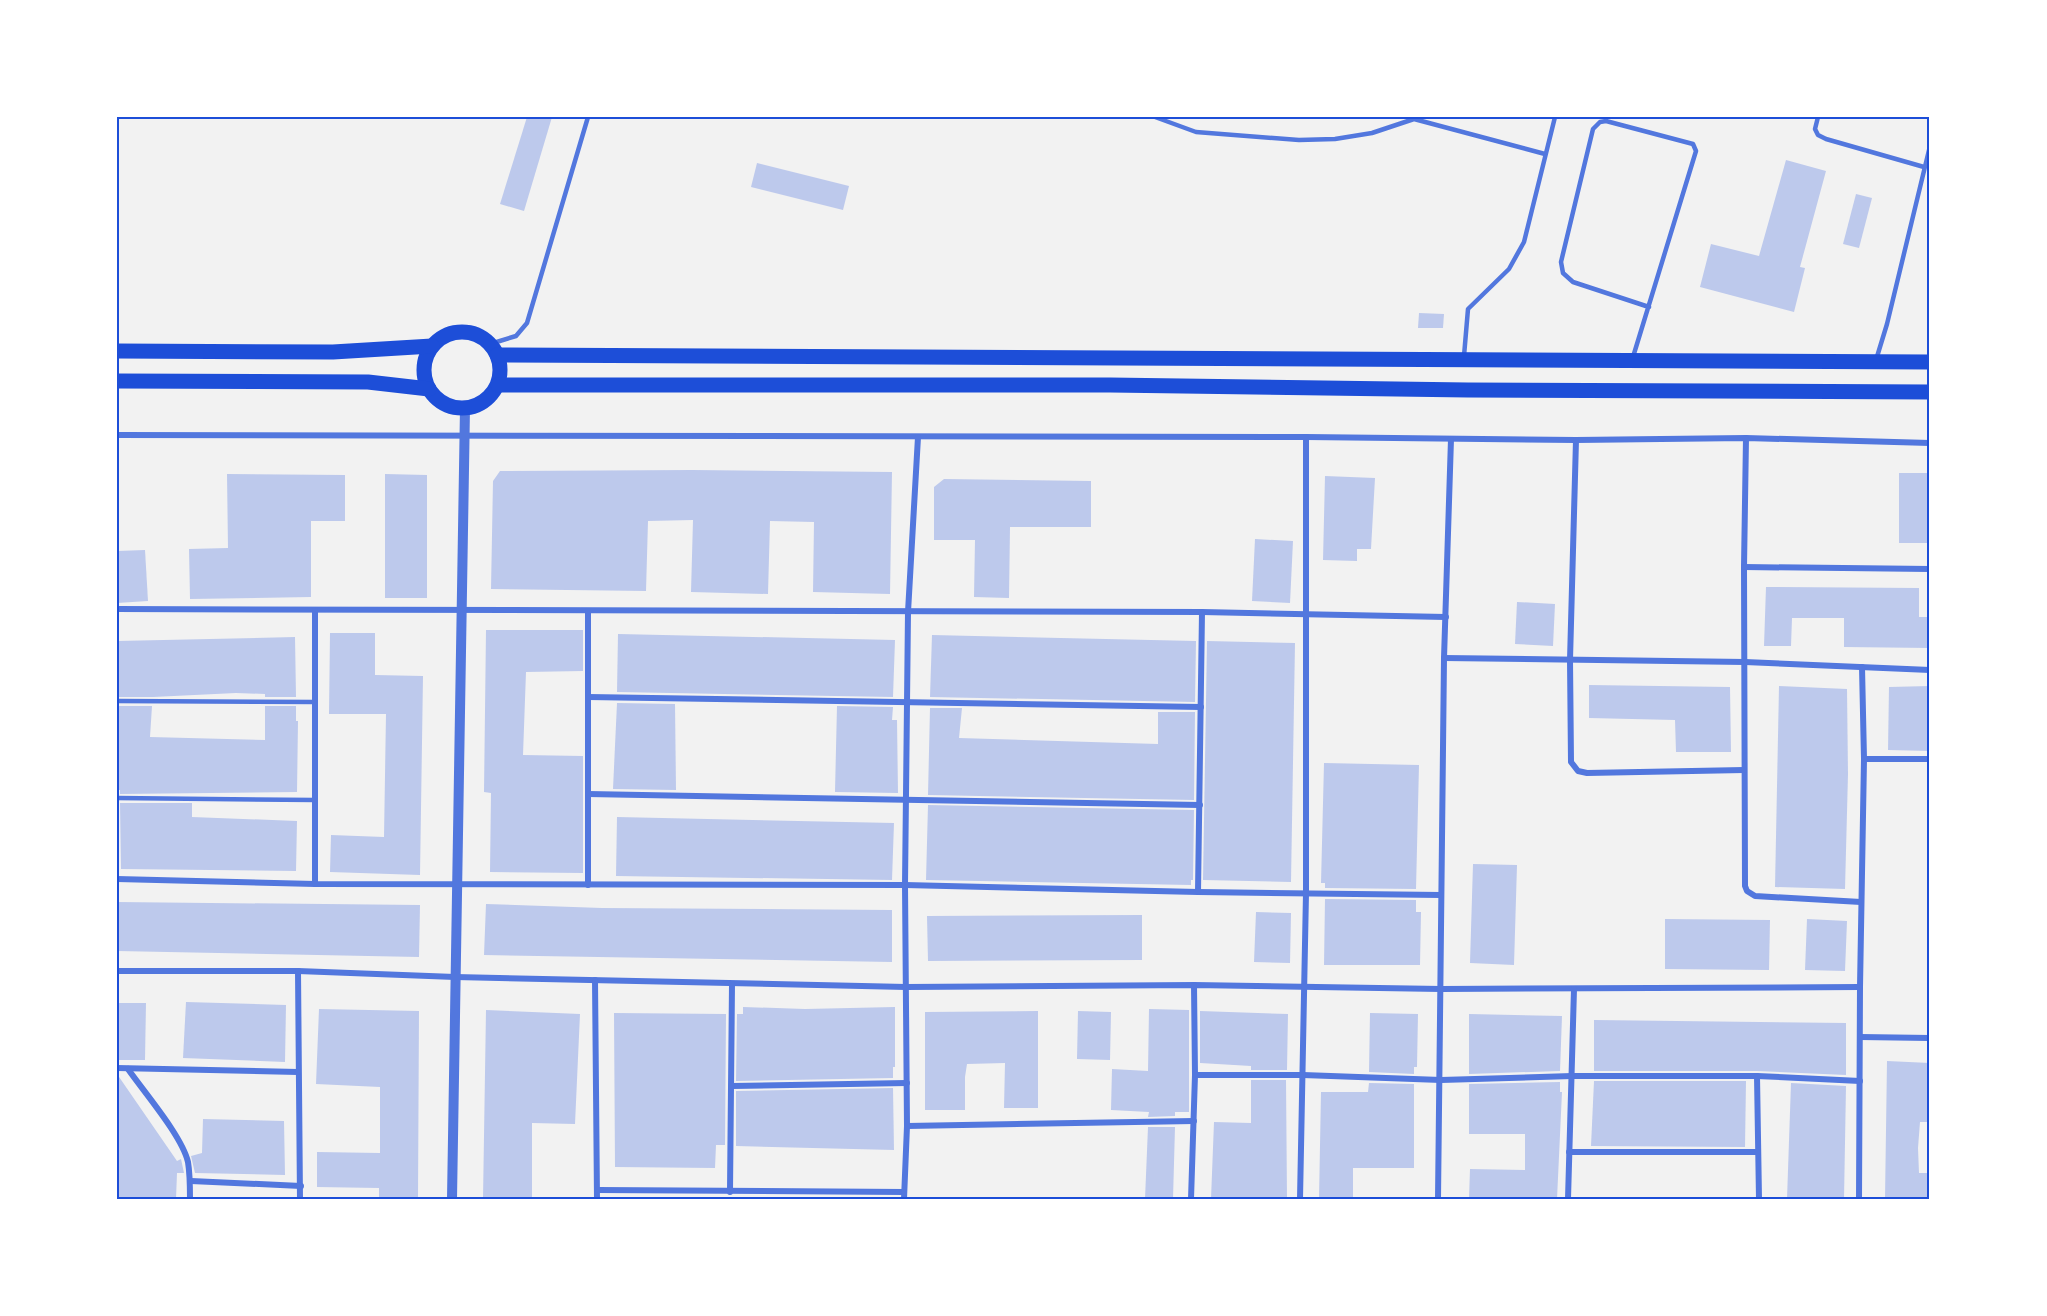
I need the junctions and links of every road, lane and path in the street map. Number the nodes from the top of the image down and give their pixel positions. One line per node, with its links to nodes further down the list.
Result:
1 (588, 117): 10 (lane)
2 (1155, 117): 6 (lane)
3 (1555, 117): 6 (lane)
4 (1818, 117): 7 (lane)
5 (1930, 146): 7 (lane)
6 (1545, 154): 12 (lane)
7 (1924, 167): 14 (lane)
8 (1649, 307): 8 (lane); 13 (lane)
9 (432, 346): 10 (highway); 11 (highway); 18 (highway)
10 (494, 349): 12 (highway); 17 (highway)
11 (117, 351)
12 (1464, 361): 13 (highway)
13 (1631, 362): 14 (highway)
14 (1876, 362): 15 (highway)
15 (1930, 362)
16 (117, 381): 18 (highway)
17 (498, 385): 19 (highway); 20 (highway)
18 (429, 388): 20 (highway)
19 (1930, 392)
20 (465, 408): 22 (street)
21 (117, 435): 22 (street)
22 (465, 435): 23 (street); 32 (street)
23 (918, 437): 24 (street); 35 (street)
24 (1306, 437): 26 (street); 37 (street)
25 (1746, 438): 27 (street); 28 (street); 29 (street)
26 (1451, 439): 27 (street); 38 (street)
27 (1576, 440): 40 (street)
28 (1930, 443)
29 (1744, 567): 30 (street); 41 (street)
30 (1930, 569)
31 (117, 609): 33 (street)
32 (461, 610): 33 (street); 34 (street); 59 (street)
33 (315, 611): 46 (street)
34 (588, 611): 35 (street); 44 (street)
35 (908, 612): 36 (street); 47 (street)
36 (1202, 612): 37 (street); 48 (street)
37 (1306, 614): 38 (street); 63 (street)
38 (1446, 617): 39 (street)
39 (1444, 658): 40 (street); 64 (street)
40 (1570, 660): 41 (street); 51 (street)
41 (1745, 662): 42 (street); 51 (street)
42 (1862, 667): 43 (street); 49 (street)
43 (1930, 670)
44 (588, 697): 47 (street); 52 (street)
45 (117, 701): 46 (lane)
46 (315, 702): 54 (street)
47 (907, 702): 48 (street); 55 (street)
48 (1201, 707): 56 (street)
49 (1864, 759): 50 (street); 65 (street)
50 (1930, 759)
51 (1744, 770): 65 (street)
52 (588, 794): 55 (street); 60 (street)
53 (117, 798): 54 (lane)
54 (315, 800): 58 (street)
55 (907, 800): 56 (street); 61 (street)
56 (1200, 806): 62 (street)
57 (117, 879): 58 (street)
58 (315, 884): 59 (street)
59 (457, 885): 60 (street); 68 (street)
60 (588, 885): 61 (street)
61 (905, 885): 62 (street); 73 (street)
62 (1198, 892): 63 (street)
63 (1306, 893): 64 (street); 72 (street)
64 (1441, 895): 76 (street)
65 (1862, 902): 74 (street)
66 (117, 971): 67 (street)
67 (298, 971): 68 (street); 81 (street)
68 (455, 977): 69 (street); 101 (street)
69 (594, 980): 70 (street); 96 (street)
70 (732, 984): 73 (street); 89 (street)
71 (1194, 985): 72 (street); 73 (street); 82 (street)
72 (1304, 986): 76 (street); 83 (street)
73 (906, 987): 88 (street)
74 (1860, 987): 75 (street); 77 (street)
75 (1574, 988): 76 (street); 84 (street)
76 (1441, 989): 86 (street)
77 (1860, 1037): 78 (street); 87 (street)
78 (1930, 1038)
79 (117, 1068): 80 (street)
80 (128, 1069): 81 (street); 94 (street)
81 (298, 1072): 95 (street)
82 (1196, 1075): 83 (street); 90 (street)
83 (1303, 1075): 86 (street); 104 (street)
84 (1572, 1076): 85 (street); 86 (street); 92 (street)
85 (1758, 1076): 87 (street); 93 (street)
86 (1441, 1080): 105 (street)
87 (1860, 1080): 108 (street)
88 (907, 1083): 89 (street); 91 (street)
89 (732, 1086): 97 (street)
90 (1194, 1121): 91 (street); 103 (street)
91 (907, 1126): 98 (street)
92 (1569, 1152): 93 (street); 106 (street)
93 (1758, 1152): 107 (street)
94 (191, 1181): 95 (street); 99 (street)
95 (301, 1186): 100 (street)
96 (598, 1190): 97 (street); 102 (street)
97 (730, 1192): 98 (street)
98 (904, 1196)
99 (190, 1199)
100 (300, 1199)
101 (452, 1199)
102 (597, 1199)
103 (1191, 1199)
104 (1300, 1199)
105 (1438, 1199)
106 (1568, 1199)
107 (1759, 1199)
108 (1859, 1199)

